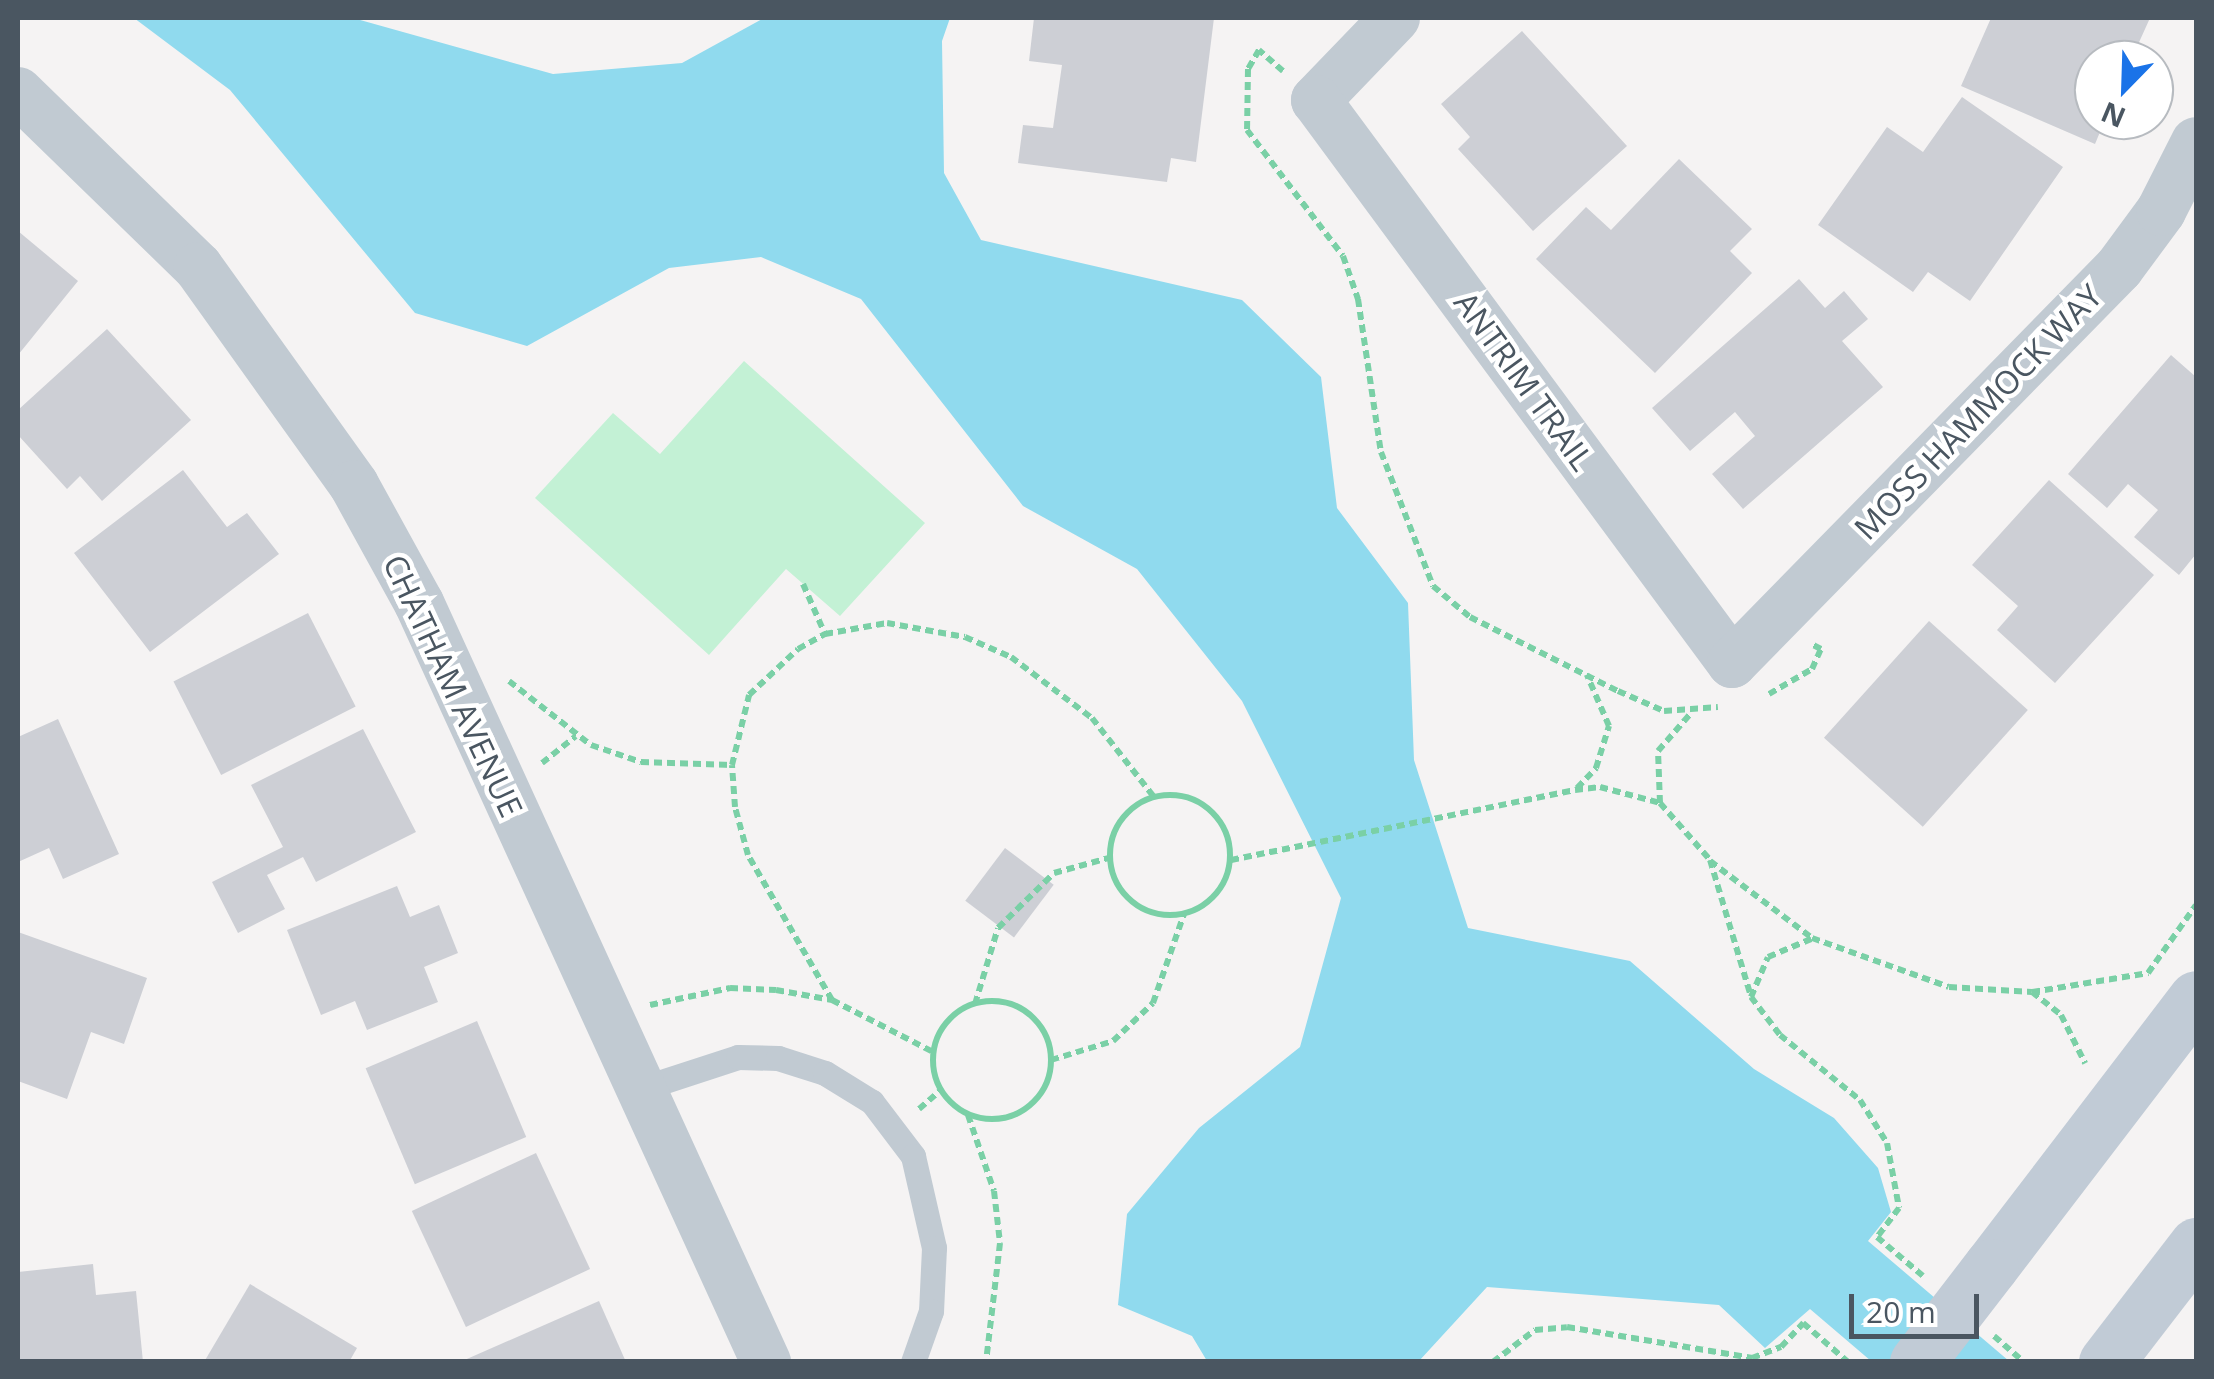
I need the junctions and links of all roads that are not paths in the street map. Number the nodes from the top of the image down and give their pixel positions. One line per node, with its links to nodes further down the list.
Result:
1 (1395, 18): 4 (street, ANTRIM TRAIL)
2 (18, 92): 6 (street, CHATHAM AVENUE)
3 (2196, 142): 4 (street, MOSS HAMMOCK WAY)
4 (1738, 689)
5 (2196, 998): 10 (main road, bridge)
6 (637, 1090): 8 (street, CHATHAM AVENUE); 9 (lane)
7 (2196, 1244): 11 (main road)
8 (766, 1362)
9 (913, 1362)
10 (1917, 1362)
11 (2106, 1362)

